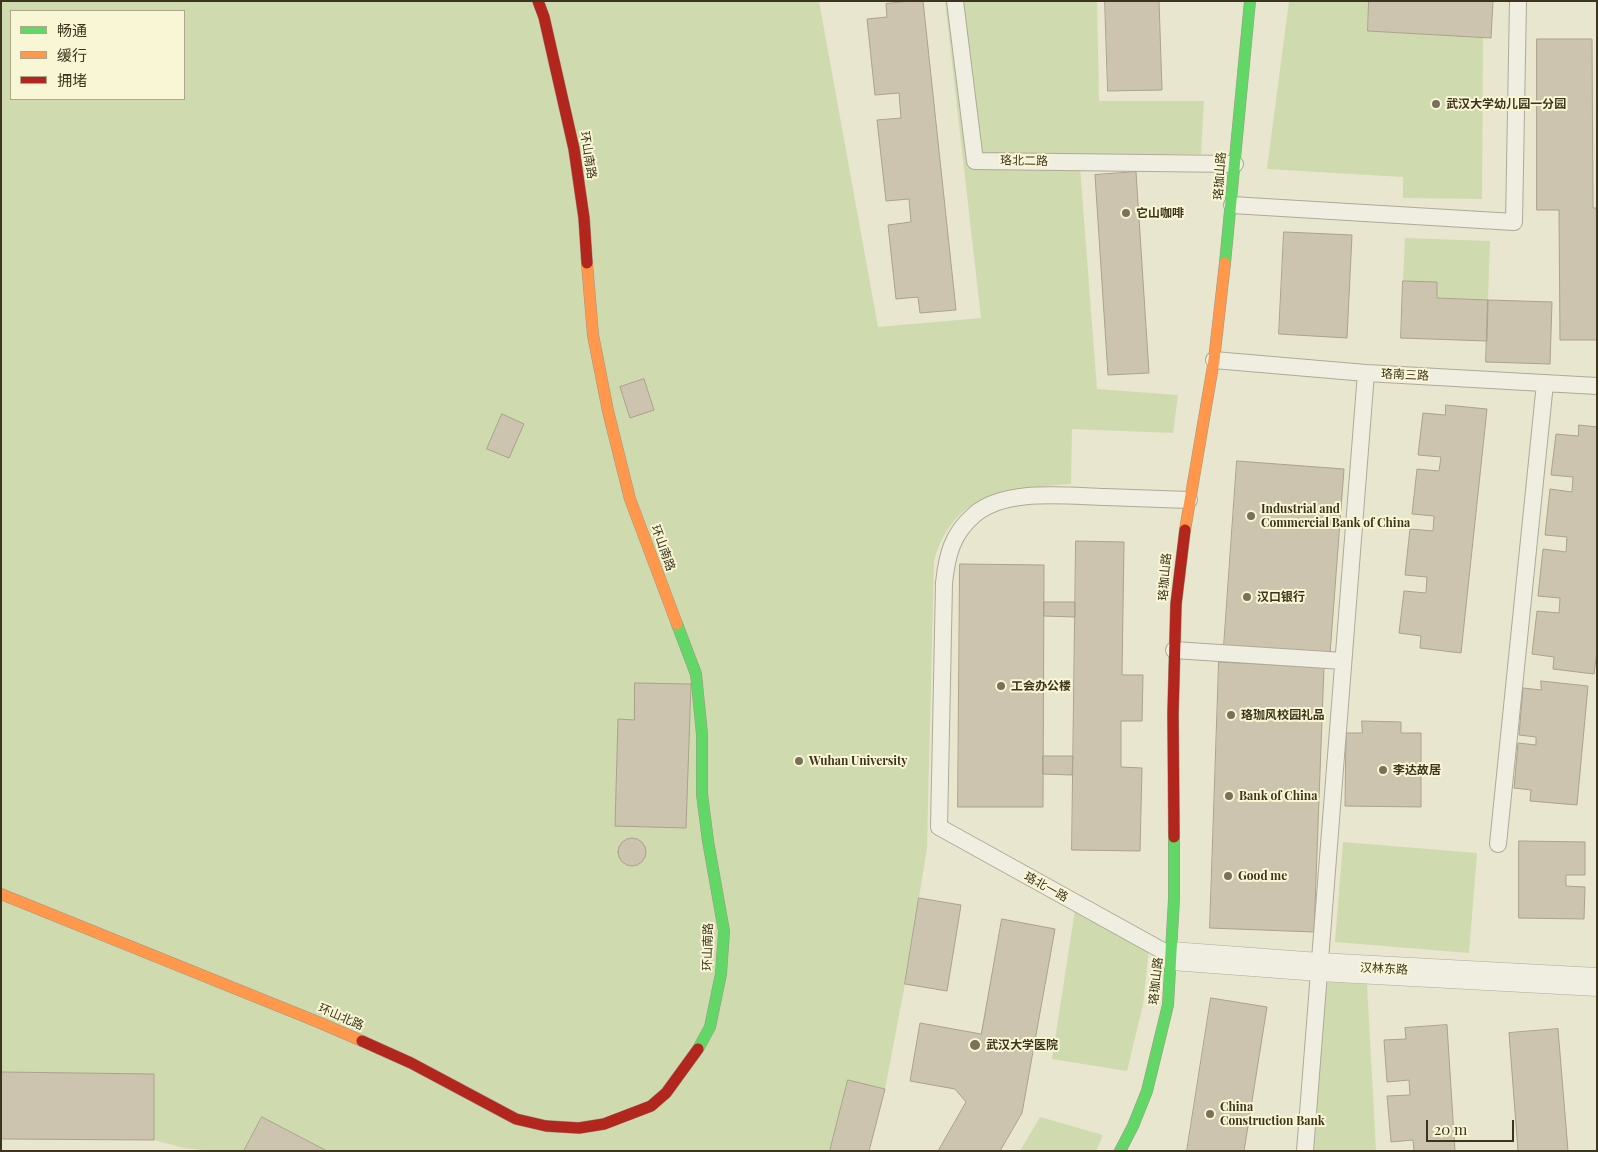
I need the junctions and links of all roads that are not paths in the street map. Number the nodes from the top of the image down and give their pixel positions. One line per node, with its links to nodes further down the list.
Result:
1 (538, 1): 19 (street, 环山南路)
2 (955, 1): 5 (lane, 珞北二路)
3 (1250, 1): 5 (street, 珞珈山路)
4 (1518, 1): 6 (lane)
5 (1235, 164): 6 (street, 珞珈山路)
6 (1232, 206): 7 (street, 珞珈山路)
7 (1214, 360): 8 (lane, 珞南三路); 11 (street, 珞珈山路)
8 (1366, 373): 9 (lane, 珞南三路); 13 (lane)
9 (1545, 383): 10 (lane, 珞南三路); 14 (lane)
10 (1597, 386)
11 (1189, 500): 12 (street, 珞珈山路); 16 (lane, 珞北一路)
12 (1174, 650): 13 (lane); 16 (street, 珞珈山路)
13 (1343, 660): 17 (lane)
14 (1498, 844)
15 (1, 894): 19 (street, 环山北路)
16 (1172, 956): 17 (street, 汉林东路); 20 (street, 珞珈山路)
17 (1318, 967): 18 (street, 汉林东路); 21 (lane)
18 (1597, 982)
19 (666, 1092)
20 (1120, 1151)
21 (1305, 1151)

